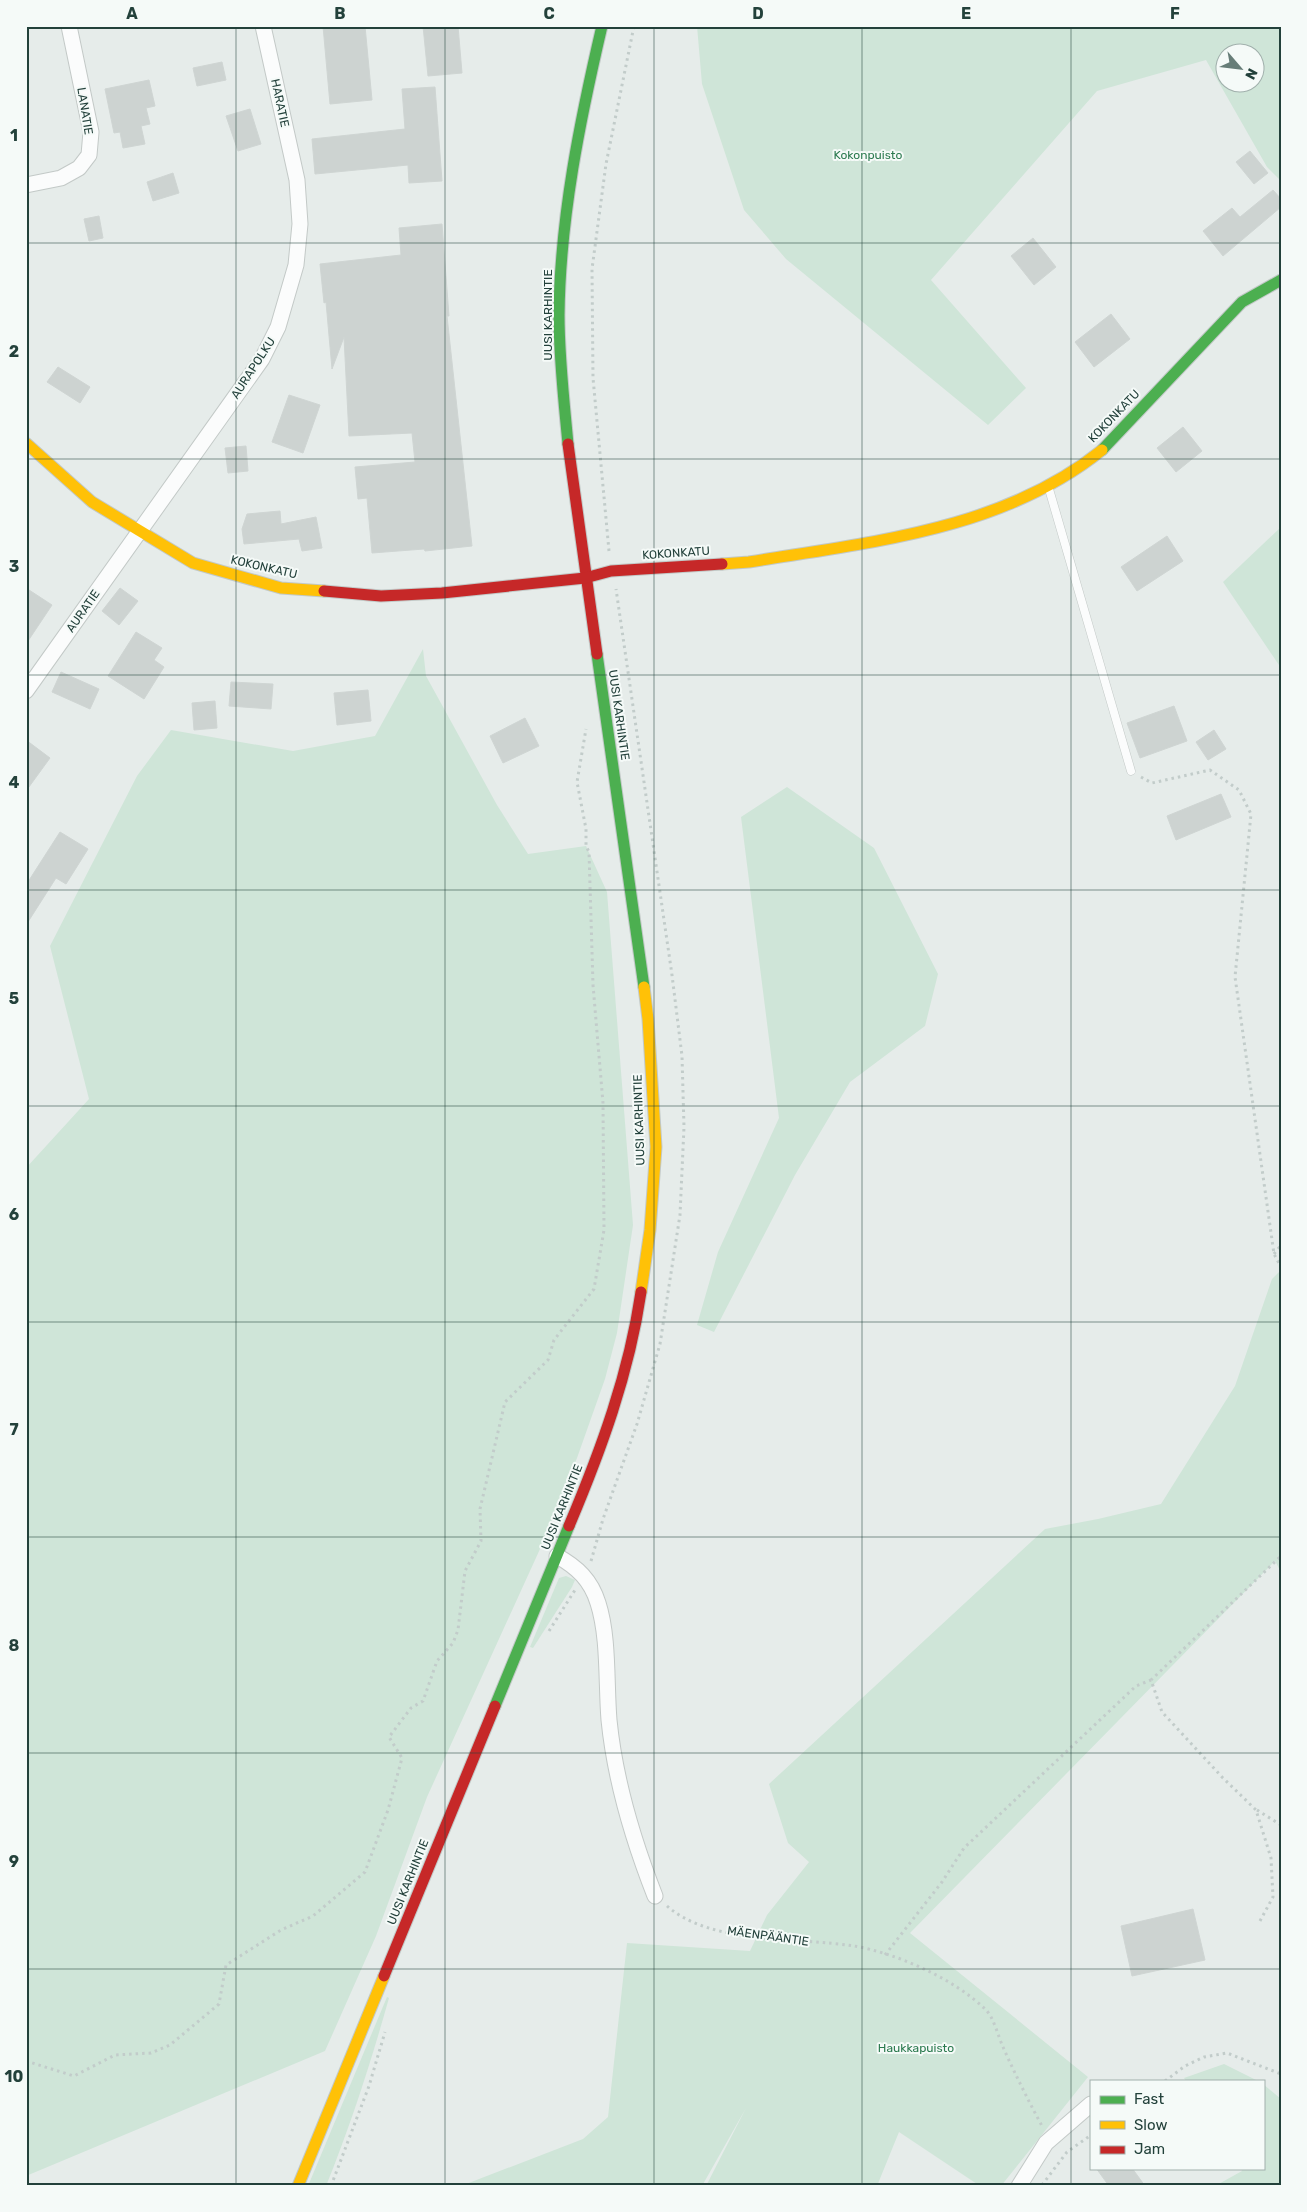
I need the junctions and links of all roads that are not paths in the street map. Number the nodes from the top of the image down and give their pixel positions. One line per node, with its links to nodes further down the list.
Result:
1 (69, 26): 5 (street, LANATIE)
2 (263, 26): 4 (street, HARATIE)
3 (602, 26): 10 (street, UUSI KARHINTIE)
4 (297, 180): 9 (street, AURAPOLKU)
5 (26, 185)
6 (1281, 280): 8 (street, KOKONKATU)
7 (26, 443): 9 (street, KOKONKATU)
8 (1049, 487): 10 (street, KOKONKATU); 12 (lane)
9 (140, 531): 10 (street, KOKONKATU); 11 (street, AURATIE)
10 (585, 578): 13 (street, UUSI KARHINTIE)
11 (26, 691)
12 (1130, 771)
13 (557, 1556): 14 (street); 16 (street, UUSI KARHINTIE)
14 (655, 1896)
15 (1090, 2105): 17 (street)
16 (298, 2186)
17 (1019, 2186)

